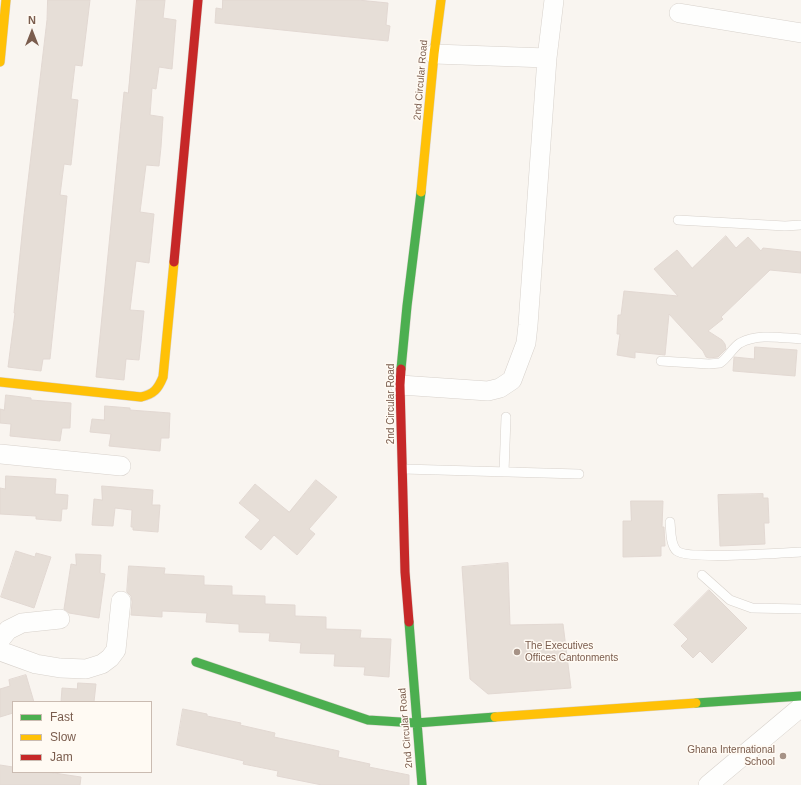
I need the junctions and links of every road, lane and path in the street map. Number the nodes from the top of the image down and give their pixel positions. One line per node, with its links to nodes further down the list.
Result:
1 (6, 0): 9 (street)
2 (198, 0): 14 (street)
3 (441, 0): 7 (street, 2nd Circular Road)
4 (554, 0): 8 (street)
5 (679, 13): 6 (street)
6 (801, 33)
7 (434, 54): 8 (street); 15 (street, 2nd Circular Road)
8 (547, 58): 15 (street)
9 (0, 62)
10 (678, 220): 11 (lane)
11 (801, 225)
12 (801, 339): 13 (lane)
13 (661, 360)
14 (0, 382)
15 (400, 385): 19 (street, 2nd Circular Road)
16 (506, 417): 20 (lane)
17 (0, 454): 18 (street)
18 (121, 466)
19 (402, 469): 20 (lane); 33 (street, 2nd Circular Road)
20 (504, 472): 21 (lane)
21 (579, 474)
22 (670, 522): 23 (lane)
23 (801, 552)
24 (702, 575): 26 (lane)
25 (121, 601): 29 (street)
26 (801, 609)
27 (60, 619): 28 (street)
28 (0, 640)
29 (0, 652)
30 (196, 662): 33 (street)
31 (801, 696): 33 (street)
32 (801, 707): 35 (street)
33 (416, 723): 34 (street, 2nd Circular Road)
34 (422, 785)
35 (708, 785)

